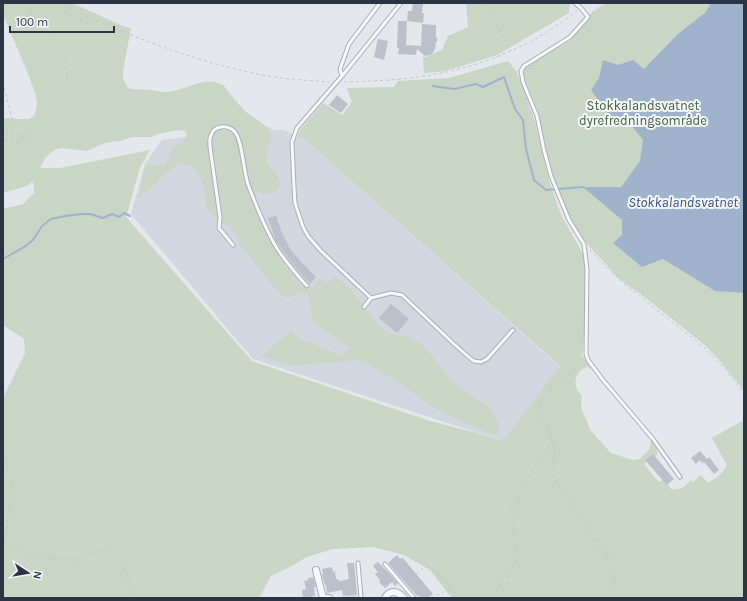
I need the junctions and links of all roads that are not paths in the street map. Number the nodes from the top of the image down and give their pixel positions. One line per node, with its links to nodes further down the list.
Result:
1 (380, 3): 4 (lane)
2 (401, 3): 4 (lane)
3 (575, 3): 10 (lane)
4 (342, 76): 7 (lane)
5 (233, 245): 6 (lane)
6 (307, 286)
7 (371, 298): 8 (lane); 9 (lane)
8 (364, 307)
9 (513, 330)
10 (680, 477)
11 (358, 563): 14 (lane)
12 (385, 564): 18 (lane)
13 (316, 570): 15 (street)
14 (360, 597)
15 (329, 598)
16 (385, 598): 17 (street)
17 (404, 598)
18 (414, 598)

